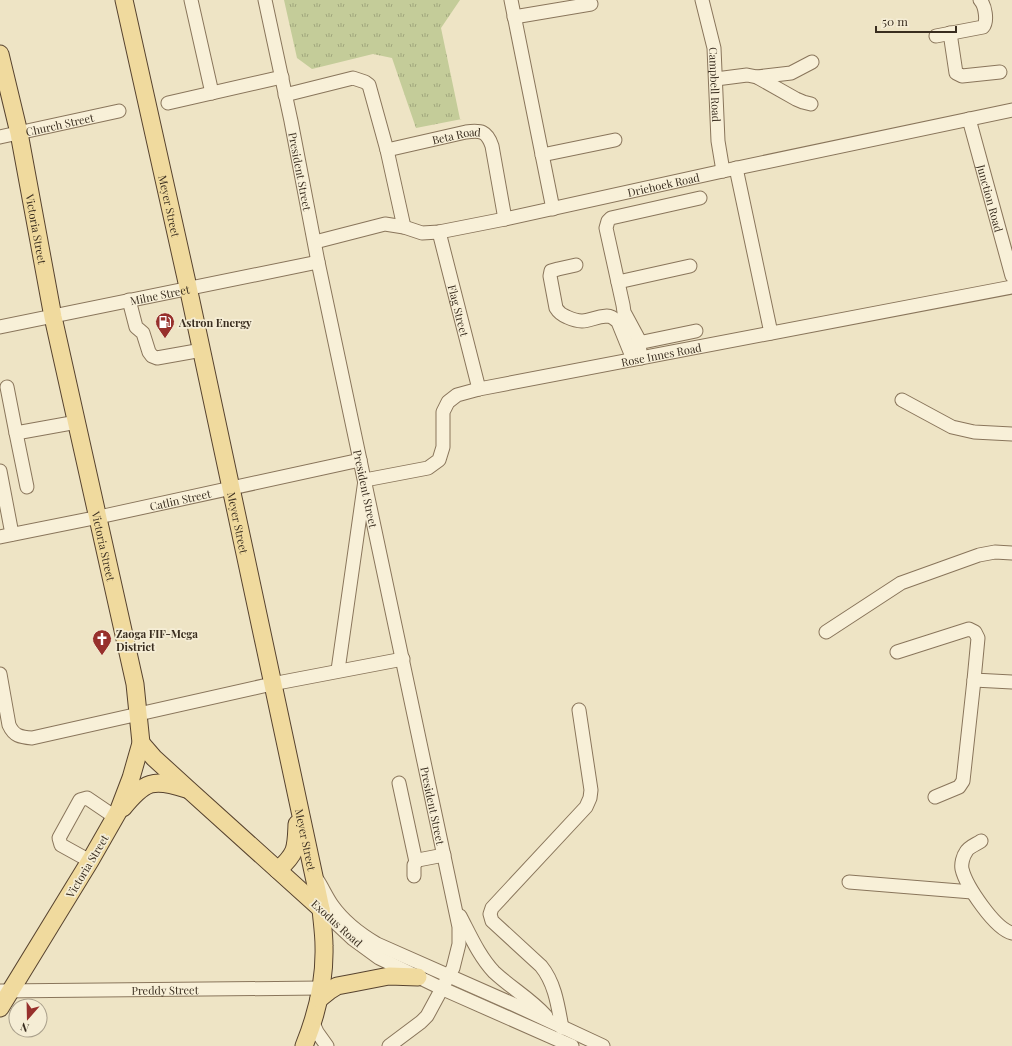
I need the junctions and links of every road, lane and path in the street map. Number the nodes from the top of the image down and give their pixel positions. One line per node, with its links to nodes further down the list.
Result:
1 (124, 0): 42 (main road, Meyer Street)
2 (191, 0): 17 (street)
3 (265, 0): 14 (street, President Street)
4 (510, 0): 8 (street)
5 (702, 0): 16 (street, Campbell Road)
6 (980, 0): 9 (street)
7 (592, 4): 8 (street)
8 (514, 16): 28 (street)
9 (950, 33): 10 (street); 13 (street)
10 (936, 36)
11 (0, 54): 24 (main road, Victoria Street)
12 (812, 62): 15 (street)
13 (1000, 72)
14 (282, 77): 17 (street); 18 (street, President Street)
15 (757, 77): 16 (street); 20 (street)
16 (716, 79): 29 (street, Campbell Road)
17 (212, 93): 19 (street)
18 (285, 95): 27 (street); 35 (street, President Street)
19 (168, 103)
20 (811, 104)
21 (1012, 110): 23 (street, Driehoek Road)
22 (119, 111): 24 (street, Church Street)
23 (969, 120): 29 (street, Driehoek Road); 39 (street, Junction Road)
24 (19, 133): 25 (street, Church Street); 44 (main road, Victoria Street)
25 (0, 137)
26 (615, 140): 28 (street)
27 (387, 150): 32 (street, Beta Road); 33 (street)
28 (542, 155): 31 (street)
29 (730, 169): 31 (street, Driehoek Road); 47 (street, Campbell Road)
30 (700, 198): 40 (street)
31 (553, 209): 32 (street, Driehoek Road)
32 (505, 219): 34 (street, Driehoek Road)
33 (404, 227): 34 (street, Driehoek Road); 35 (street, Driehoek Road)
34 (439, 232): 52 (street, Flag Street)
35 (315, 242): 36 (street, President Street)
36 (318, 262): 42 (street, Milne Street); 57 (street, President Street)
37 (576, 265): 50 (street)
38 (690, 266): 40 (street)
39 (1012, 276)
40 (618, 282): 48 (street)
41 (1012, 286): 47 (street, Rose Innes Road)
42 (188, 287): 43 (street, Milne Street); 49 (main road, Meyer Street)
43 (129, 300): 44 (street, Milne Street); 49 (street)
44 (53, 317): 45 (street, Milne Street); 54 (main road, Victoria Street)
45 (0, 327)
46 (696, 331): 48 (street)
47 (771, 333): 50 (street, Rose Innes Road)
48 (638, 343): 50 (street)
49 (202, 350): 61 (main road, Meyer Street)
50 (637, 359): 52 (street, Rose Innes Road)
51 (7, 387): 55 (street)
52 (479, 389): 59 (street, Rose Innes Road)
53 (902, 400): 56 (street)
54 (77, 422): 55 (street); 62 (main road, Victoria Street)
55 (16, 433): 60 (street)
56 (1012, 434)
57 (360, 460): 59 (street, President Street); 61 (street, Catlin Street)
58 (0, 471): 63 (street)
59 (365, 480): 67 (street, President Street); 68 (street)
60 (27, 487)
61 (231, 488): 62 (street, Catlin Street); 72 (main road, Meyer Street)
62 (99, 517): 63 (street, Catlin Street); 74 (main road, Victoria Street)
63 (6, 535)
64 (1012, 553): 65 (street)
65 (826, 632)
66 (897, 652): 69 (street)
67 (402, 658): 68 (street); 82 (street, President Street)
68 (338, 670): 72 (street)
69 (974, 680): 71 (street); 78 (street)
70 (1, 682): 74 (street)
71 (1012, 682)
72 (272, 684): 74 (street); 79 (main road, Meyer Street)
73 (579, 710): 99 (street)
74 (138, 714): 75 (main road, Victoria Street)
75 (141, 743): 77 (main road, Exodus Road); 80 (main road, Victoria Street)
76 (399, 783): 83 (street)
77 (188, 790): 80 (main road); 85 (main road, Exodus Road)
78 (935, 797)
79 (298, 802): 85 (main road); 86 (main road, Meyer Street)
80 (117, 814): 84 (main road, Victoria Street); 84 (street)
81 (981, 842): 89 (street)
82 (443, 851): 83 (street); 90 (street, President Street)
83 (415, 857): 87 (street)
84 (90, 862): 95 (main road, Victoria Street)
85 (278, 870): 91 (main road, Exodus Road)
86 (313, 870): 91 (main road, Meyer Street); 94 (street, Exodus Road)
87 (414, 876)
88 (849, 882): 89 (street)
89 (972, 892): 92 (street)
90 (455, 907): 94 (street, President Street); 99 (street)
91 (321, 909): 93 (street, Exodus Road); 96 (main road, Meyer Street)
92 (1012, 933)
93 (418, 977): 94 (street, Exodus Road); 96 (main road)
94 (445, 982): 99 (street, Exodus Road); 102 (street, President Street); 103 (street, Exodus Road)
95 (5, 991): 96 (street, Preddy Street); 97 (main road, Victoria Street)
96 (320, 994): 98 (main road, Meyer Street)
97 (0, 1008)
98 (313, 1023): 100 (main road, Meyer Street); 101 (street)
99 (558, 1026): 104 (street, Exodus Road)
100 (304, 1046)
101 (327, 1046)
102 (389, 1046)
103 (572, 1046)
104 (603, 1046)

